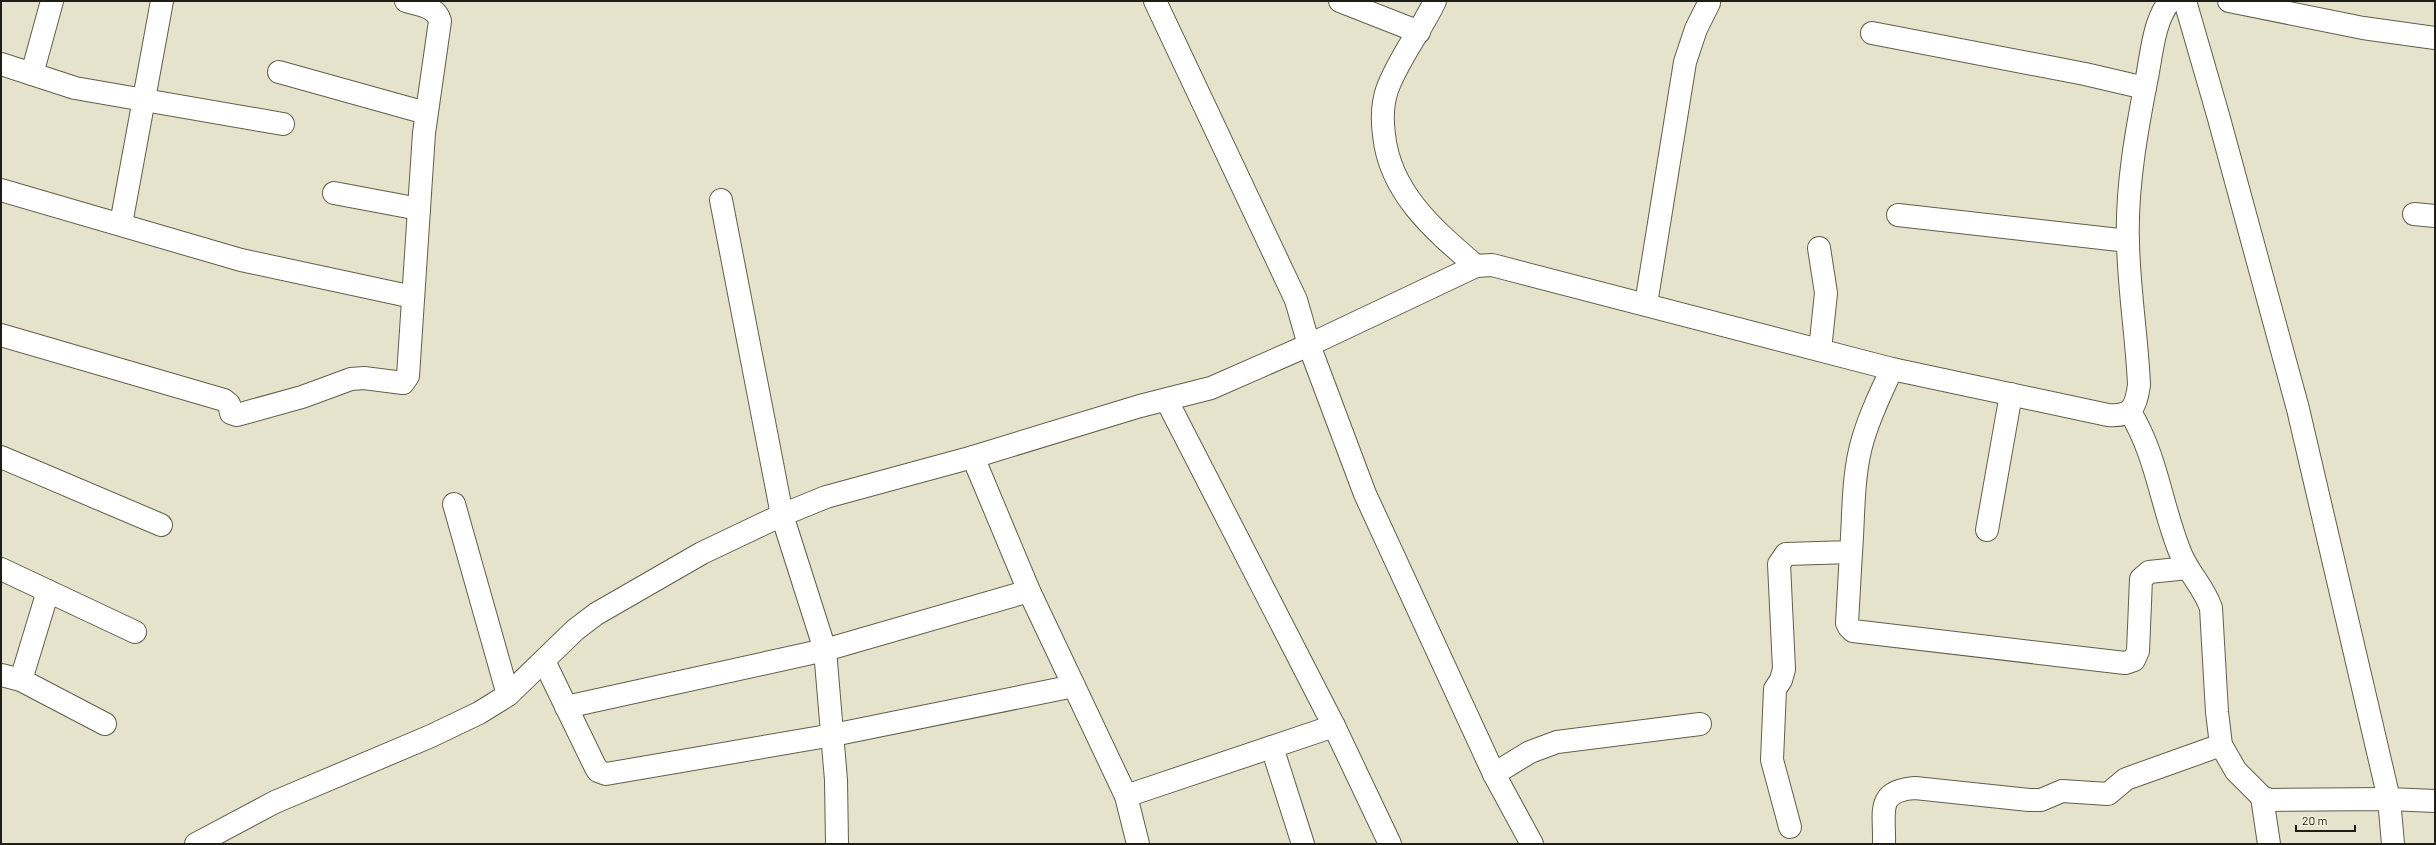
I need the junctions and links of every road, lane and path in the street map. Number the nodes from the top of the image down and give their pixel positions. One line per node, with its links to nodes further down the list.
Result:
1 (52, 1): 15 (street)
2 (162, 1): 17 (street)
3 (406, 1): 18 (street)
4 (1155, 1): 34 (street)
5 (1340, 1): 10 (street)
6 (1435, 1): 10 (street)
7 (2229, 1): 12 (street)
8 (2168, 2): 16 (street); 67 (street)
9 (1709, 3): 32 (street)
10 (1419, 32): 30 (street)
11 (1872, 33): 16 (street)
12 (2435, 38)
13 (1, 64): 15 (street)
14 (279, 72): 18 (street)
15 (32, 74): 17 (street)
16 (2144, 88): 28 (street)
17 (145, 99): 19 (street); 27 (street)
18 (426, 113): 23 (street)
19 (283, 124)
20 (1, 190): 27 (street)
21 (334, 193): 23 (street)
22 (721, 200): 43 (street)
23 (419, 209): 31 (street)
24 (1898, 214): 28 (street)
25 (2414, 214): 26 (street)
26 (2435, 216)
27 (122, 224): 31 (street)
28 (2128, 241): 39 (street)
29 (1819, 248): 35 (street)
30 (1476, 266): 32 (street); 34 (street)
31 (413, 297): 33 (street)
32 (1646, 304): 35 (street)
33 (1, 335)
34 (1308, 346): 38 (street); 64 (street)
35 (1820, 350): 36 (street)
36 (1892, 369): 37 (street); 46 (street)
37 (2011, 394): 39 (street); 45 (street)
38 (1167, 401): 41 (street); 60 (street)
39 (2130, 412): 48 (street)
40 (1, 457): 44 (street)
41 (973, 457): 43 (street); 50 (street)
42 (454, 504): 56 (street)
43 (782, 514): 52 (street); 53 (street)
44 (161, 525)
45 (1987, 530)
46 (1851, 552): 48 (street); 69 (street)
47 (1, 568): 49 (street)
48 (2188, 568): 62 (street)
49 (48, 591): 51 (street); 54 (street)
50 (1029, 591): 52 (street); 55 (street)
51 (135, 632)
52 (824, 650): 57 (street); 61 (street)
53 (544, 661): 56 (street); 57 (street)
54 (11, 677): 58 (street)
55 (1074, 686): 61 (street); 65 (street)
56 (508, 695): 70 (street)
57 (566, 707): 61 (street)
58 (105, 724)
59 (1700, 724): 64 (street)
60 (1334, 726): 63 (street); 74 (street)
61 (833, 735): 71 (street)
62 (2221, 745): 66 (street); 76 (street)
63 (1272, 747): 65 (street); 73 (street)
64 (1494, 774): 75 (street)
65 (1126, 796): 72 (street)
66 (2262, 797): 67 (street); 77 (street)
67 (2389, 799): 68 (street); 78 (street)
68 (2435, 801)
69 (1790, 827)
70 (196, 844)
71 (837, 844)
72 (1138, 844)
73 (1303, 844)
74 (1390, 844)
75 (1532, 844)
76 (1884, 844)
77 (2269, 844)
78 (2393, 844)

